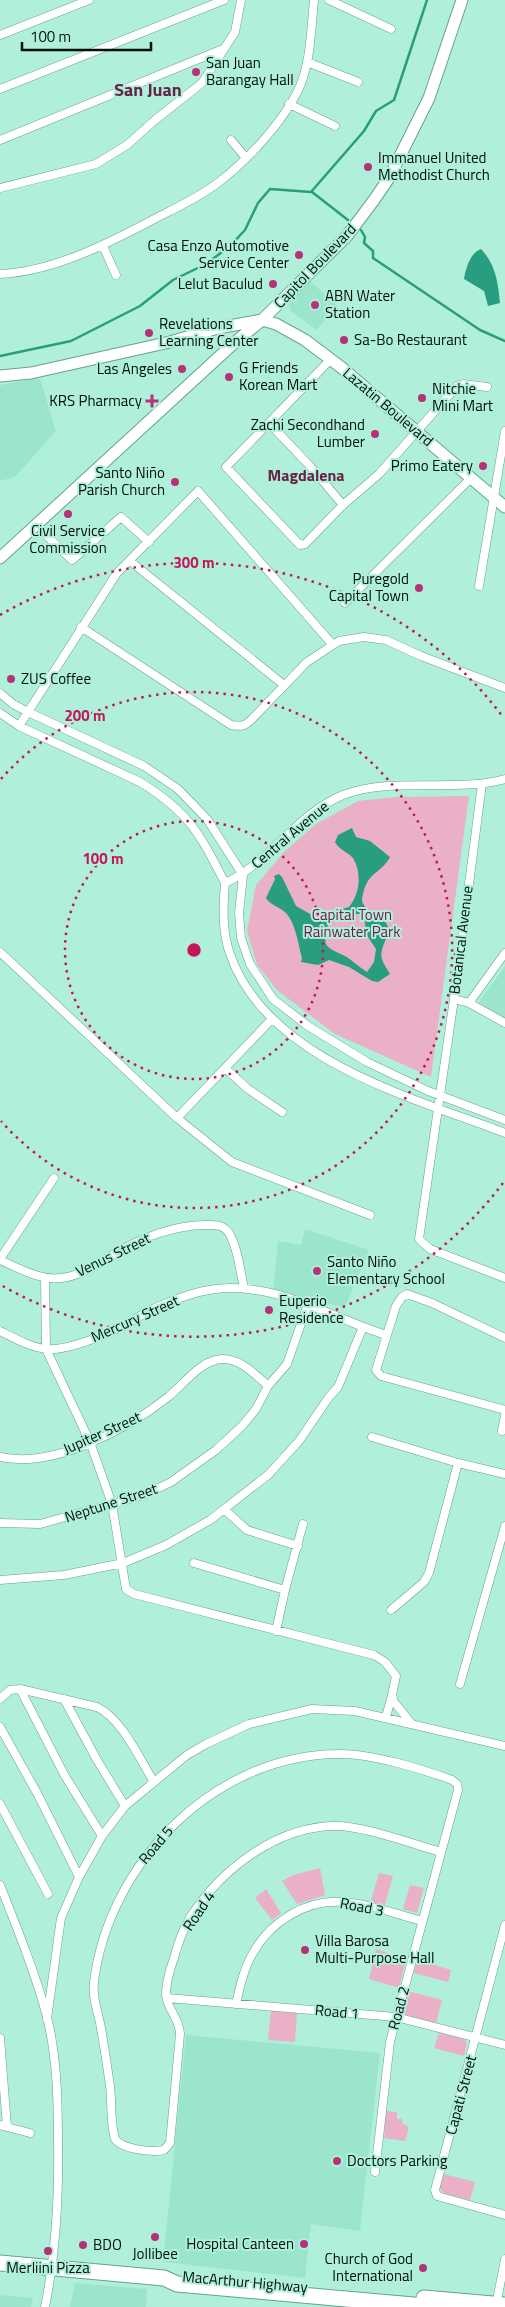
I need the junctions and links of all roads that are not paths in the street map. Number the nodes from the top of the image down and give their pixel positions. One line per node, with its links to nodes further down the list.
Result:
1 (89, 0): 8 (street)
2 (224, 0): 12 (street)
3 (241, 0): 9 (street)
4 (314, 0): 10 (street)
5 (329, 0): 7 (street)
6 (462, 0): 22 (main road, Capitol Boulevard)
7 (391, 29)
8 (0, 35)
9 (223, 49): 15 (street); 18 (street)
10 (307, 62): 11 (street); 13 (street)
11 (358, 82)
12 (0, 89)
13 (289, 104): 14 (street); 17 (street)
14 (335, 126)
15 (0, 140)
16 (231, 140): 17 (street)
17 (246, 158): 19 (street)
18 (0, 188)
19 (103, 246): 20 (street); 21 (street)
20 (0, 274)
21 (116, 275)
22 (262, 320): 23 (main road, Lazatin Boulevard); 24 (main road); 35 (main road, Capitol Boulevard)
23 (331, 359): 26 (street); 28 (main road, Lazatin Boulevard)
24 (0, 376)
25 (487, 387): 28 (street)
26 (269, 423): 31 (street); 31 (street)
27 (505, 431): 30 (street)
28 (418, 432): 29 (main road, Lazatin Boulevard); 31 (street)
29 (471, 478): 30 (main road, Lazatin Boulevard); 38 (street)
30 (496, 498): 32 (main road, Lazatin Boulevard); 37 (street)
31 (344, 505)
32 (505, 507)
33 (48, 537): 34 (street)
34 (149, 542): 36 (street); 40 (street)
35 (0, 558)
36 (130, 562): 39 (street); 41 (street)
37 (479, 586)
38 (345, 603)
39 (82, 627): 41 (street); 44 (street)
40 (333, 645): 41 (street); 42 (street)
41 (284, 685)
42 (505, 688)
43 (0, 693): 44 (street)
44 (28, 712): 46 (street); 49 (street)
45 (0, 713): 46 (street)
46 (19, 726): 50 (street)
47 (505, 779): 48 (street, Central Avenue)
48 (482, 784): 49 (street, Central Avenue); 53 (street, Botanical Avenue)
49 (243, 875): 50 (street, Central Avenue); 58 (street)
50 (225, 883): 55 (street)
51 (0, 952): 61 (street)
52 (505, 953): 54 (street)
53 (454, 999): 54 (street); 58 (street, Botanical Avenue)
54 (469, 1003): 56 (street)
55 (272, 1019): 57 (street); 59 (street)
56 (505, 1023)
57 (225, 1068): 60 (street); 61 (street)
58 (440, 1096): 59 (street, Botanical Avenue); 62 (street)
59 (438, 1108): 63 (street); 67 (street, Botanical Avenue)
60 (282, 1112)
61 (177, 1118): 65 (street)
62 (505, 1120)
63 (505, 1133)
64 (54, 1178): 66 (street)
65 (370, 1215)
66 (0, 1259): 68 (street, Venus Street)
67 (505, 1278)
68 (45, 1279): 69 (street, Venus Street); 75 (street)
69 (244, 1288): 70 (street, Mercury Street); 75 (street, Mercury Street)
70 (308, 1304): 71 (street, Mercury Street); 76 (street, Neptune Street)
71 (363, 1327): 73 (street, Mercury Street); 86 (street)
72 (0, 1332): 75 (street, Mercury Street)
73 (386, 1335): 74 (street); 77 (street)
74 (505, 1338)
75 (46, 1349): 81 (street)
76 (268, 1386): 81 (street, Jupiter Street); 85 (street, Neptune Street)
77 (505, 1410)
78 (505, 1414): 79 (street)
79 (502, 1431)
80 (372, 1437): 83 (street)
81 (90, 1442): 82 (street, Jupiter Street); 85 (street)
82 (0, 1457)
83 (458, 1463): 84 (street); 95 (street)
84 (505, 1474)
85 (112, 1504): 87 (street, Neptune Street); 91 (street)
86 (225, 1510): 90 (street); 91 (street)
87 (0, 1523)
88 (303, 1524): 90 (street)
89 (505, 1526): 97 (street)
90 (298, 1546): 94 (street)
91 (123, 1563): 93 (street); 96 (street)
92 (194, 1563): 94 (street)
93 (0, 1580)
94 (285, 1590): 96 (street)
95 (391, 1610)
96 (276, 1631): 99 (street)
97 (460, 1684)
98 (20, 1688): 100 (street); 101 (street); 110 (street)
99 (392, 1695): 102 (street); 103 (street)
100 (0, 1699)
101 (64, 1699): 106 (street); 109 (street)
102 (386, 1717): 103 (street); 106 (street)
103 (410, 1723): 105 (street)
104 (0, 1727): 112 (street)
105 (505, 1746)
106 (154, 1782): 109 (street)
107 (458, 1790): 111 (street, Road 2); 117 (street, Road 5)
108 (0, 1804): 114 (street)
109 (125, 1806): 110 (street)
110 (102, 1836): 112 (street)
111 (441, 1852): 115 (street, Road 2); 117 (street, Road 4)
112 (79, 1877): 120 (street)
113 (0, 1885): 120 (street)
114 (48, 1894)
115 (422, 1921): 118 (street, Road 3); 119 (street, Road 2)
116 (505, 1924): 122 (street, Capati Street)
117 (167, 1998): 118 (street, Road 1)
118 (236, 2004): 119 (street, Road 1)
119 (396, 2018): 122 (street, Road 1); 126 (street, Road 2)
120 (47, 2019): 130 (street)
121 (0, 2038): 124 (street)
122 (476, 2038): 123 (street, Road 1); 127 (street, Capati Street)
123 (505, 2045)
124 (3, 2126): 125 (street)
125 (30, 2133)
126 (375, 2172)
127 (505, 2215)
128 (505, 2259): 133 (street)
129 (0, 2263): 130 (highway, MacArthur Highway)
130 (53, 2268): 131 (highway, MacArthur Highway); 134 (street)
131 (164, 2278): 132 (highway, MacArthur Highway); 135 (highway, MacArthur Highway)
132 (469, 2304): 133 (highway, MacArthur Highway)
133 (499, 2306)
134 (46, 2307)
135 (436, 2307)

